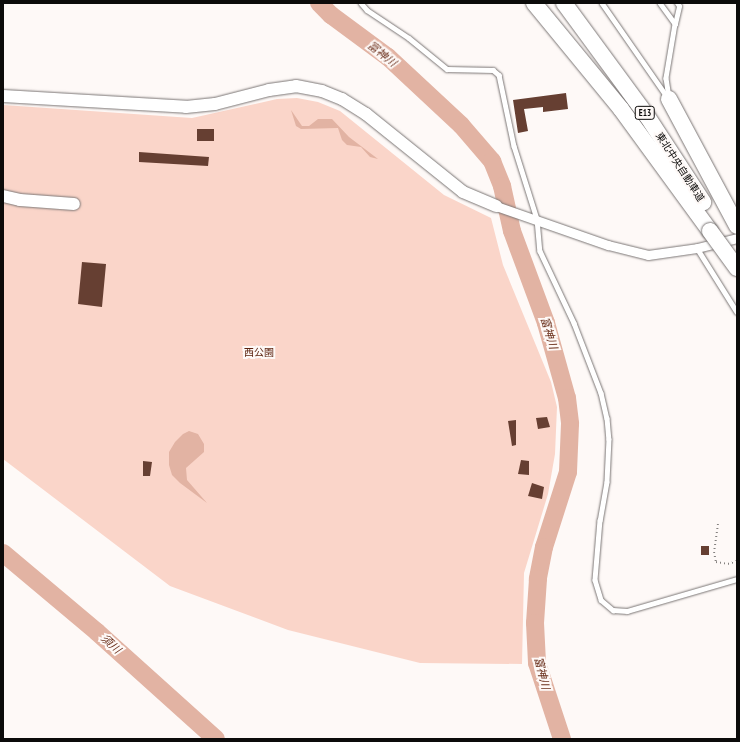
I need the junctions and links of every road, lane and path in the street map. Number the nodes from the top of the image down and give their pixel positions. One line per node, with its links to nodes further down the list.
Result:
1 (361, 3): 13 (lane)
2 (534, 3): 15 (highway)
3 (564, 3): 15 (highway, 東北中央自動車道 / E13)
4 (602, 3): 9 (lane)
5 (660, 3): 7 (lane)
6 (677, 3): 7 (lane)
7 (676, 24): 9 (lane)
8 (3, 96): 12 (street)
9 (669, 99): 14 (highway)
10 (3, 196): 11 (street)
11 (74, 204)
12 (496, 206): 13 (street)
13 (536, 219): 17 (street); 23 (lane)
14 (735, 223)
15 (715, 229): 18 (highway, 東北中央自動車道 / E13); 19 (highway, bridge)
16 (737, 238): 17 (street)
17 (697, 248): 20 (lane)
18 (737, 255)
19 (737, 268)
20 (737, 312)
21 (718, 524): 22 (path)
22 (737, 561)
23 (737, 579)

